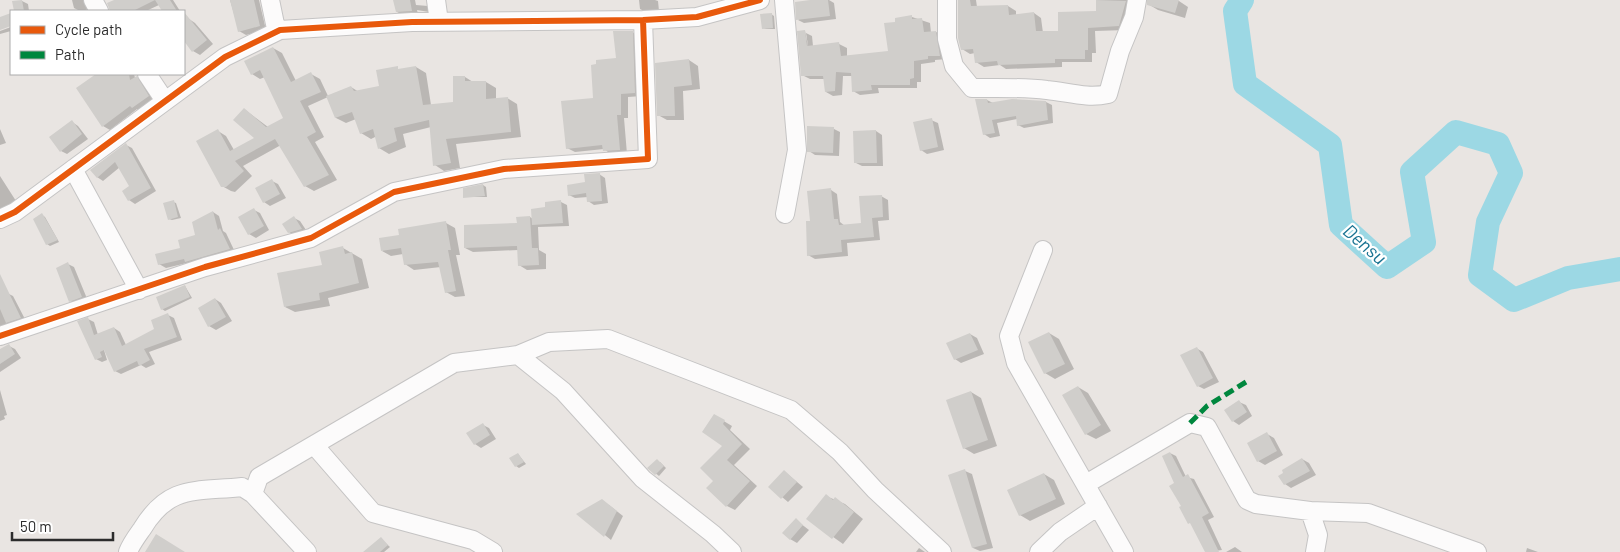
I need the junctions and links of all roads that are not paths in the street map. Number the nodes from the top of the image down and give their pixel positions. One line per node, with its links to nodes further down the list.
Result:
1 (270, 0): 9 (street)
2 (436, 0): 8 (street)
3 (760, 0): 7 (street)
4 (784, 0): 13 (street)
5 (947, 0): 6 (street)
6 (1137, 0)
7 (643, 20): 8 (street); 16 (street)
8 (439, 22): 9 (street)
9 (280, 30): 11 (street)
10 (148, 75): 11 (street)
11 (165, 101): 12 (street)
12 (73, 169): 14 (street); 16 (street)
13 (785, 214)
14 (0, 219)
15 (1043, 250): 20 (street)
16 (139, 290): 17 (street)
17 (0, 336)
18 (518, 355): 19 (street); 27 (street); 28 (street)
19 (314, 445): 21 (street); 26 (street)
20 (1086, 484): 22 (street); 23 (street)
21 (252, 494): 24 (street); 25 (street)
22 (1098, 506): 29 (street); 30 (street)
23 (1310, 511): 31 (street); 32 (street)
24 (128, 552)
25 (307, 552)
26 (493, 552)
27 (732, 552)
28 (942, 552)
29 (1039, 552)
30 (1124, 552)
31 (1315, 552)
32 (1477, 552)

